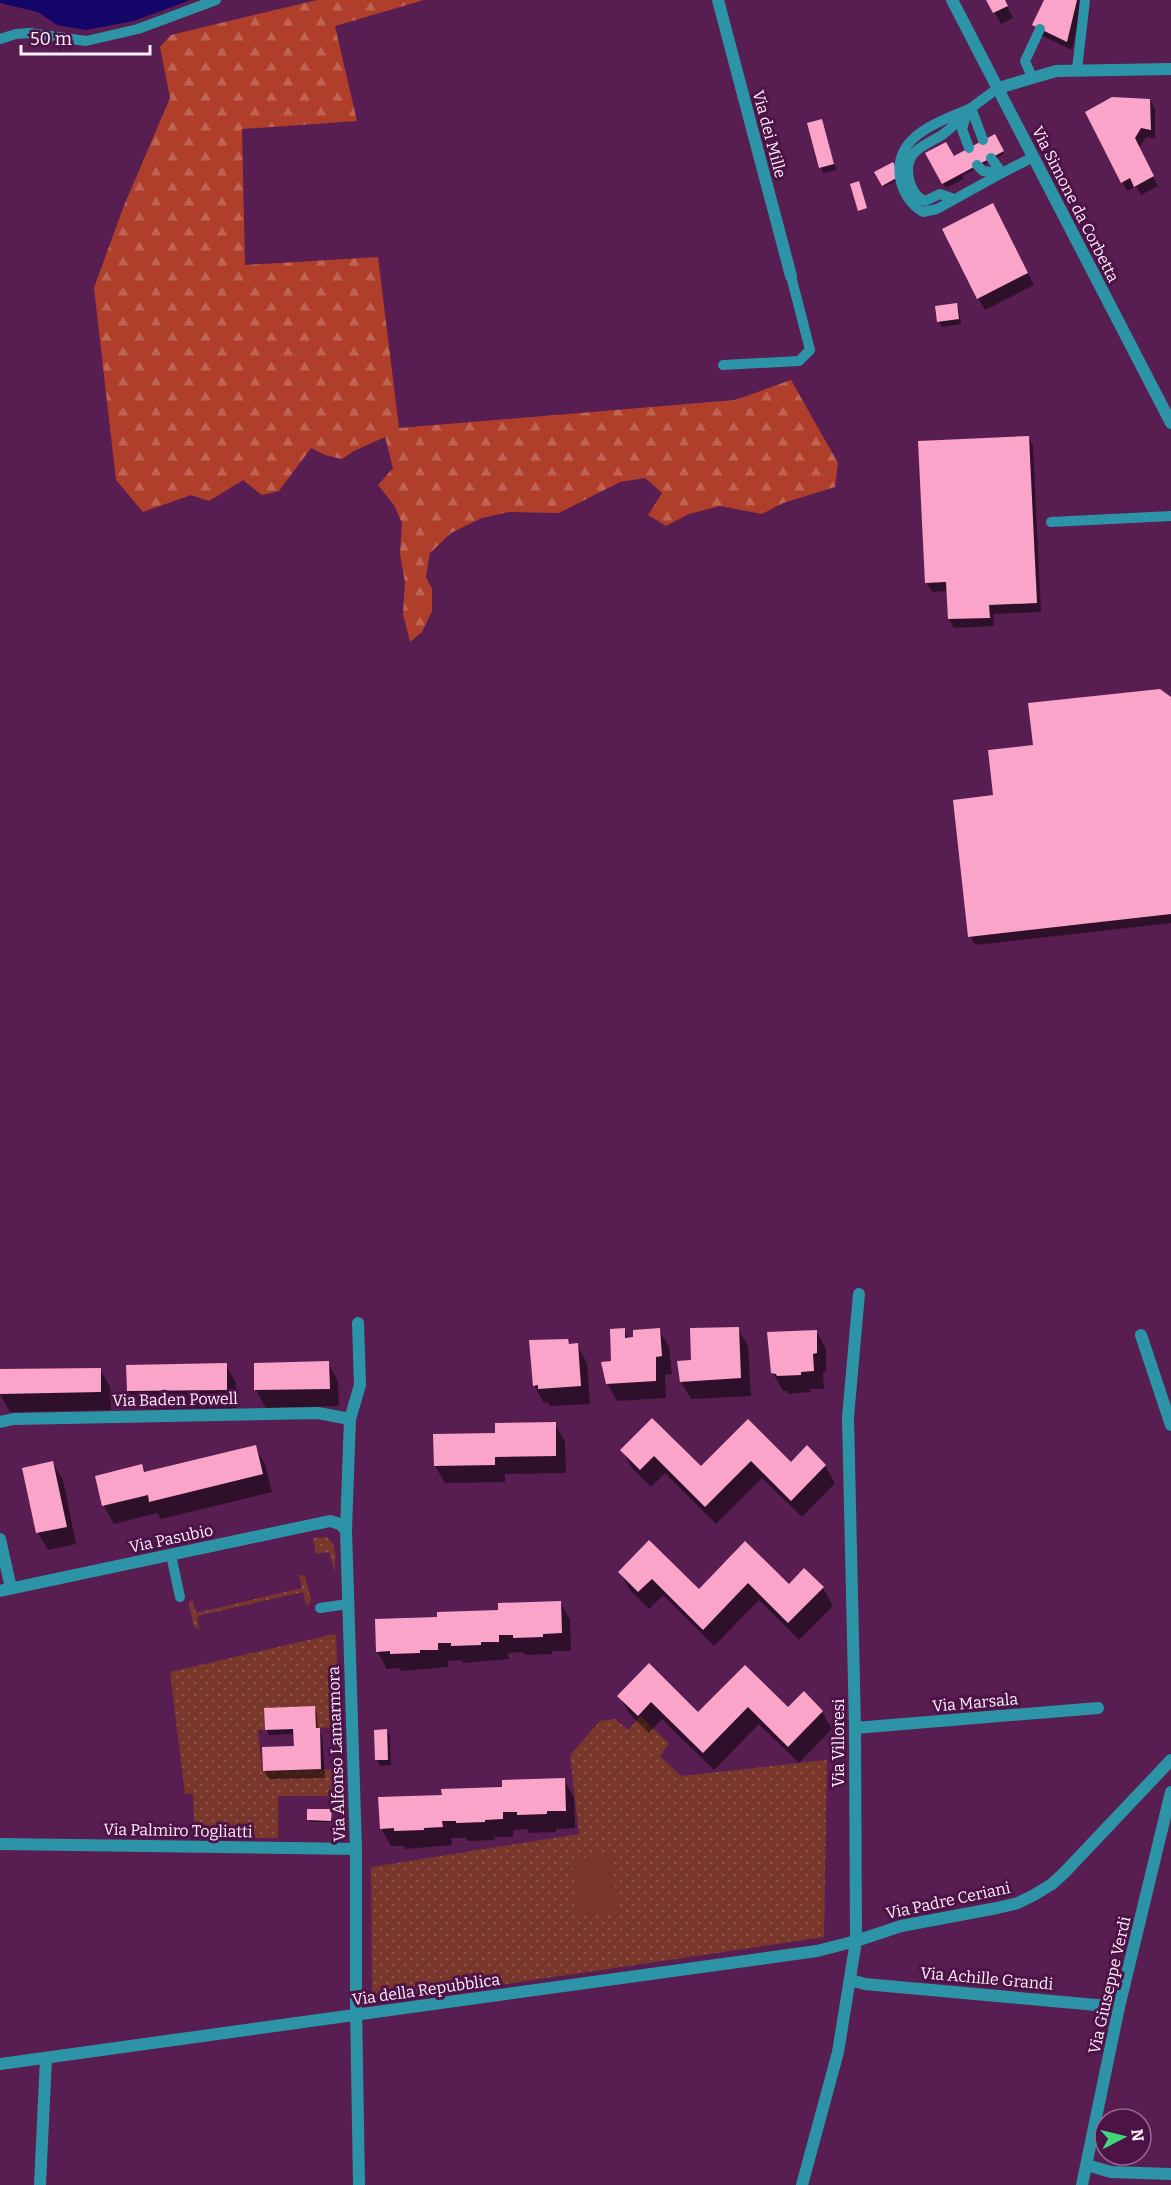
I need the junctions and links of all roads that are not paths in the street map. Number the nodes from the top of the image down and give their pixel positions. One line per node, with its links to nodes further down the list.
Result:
1 (216, 0): 6 (lane)
2 (718, 0): 18 (street, Via dei Mille)
3 (952, 0): 10 (street, Via Simone da Corbetta)
4 (1085, 0): 7 (lane)
5 (1040, 29): 9 (lane)
6 (0, 39)
7 (1077, 69): 8 (street); 9 (street)
8 (1171, 69)
9 (1032, 77): 10 (street)
10 (998, 88): 11 (lane); 14 (street, Via Simone da Corbetta)
11 (971, 108): 12 (lane); 13 (lane); 17 (lane)
12 (983, 140)
13 (969, 148)
14 (1032, 157): 17 (lane); 20 (street, Via Simone da Corbetta)
15 (991, 158): 17 (lane)
16 (977, 165): 17 (lane)
17 (1002, 173)
18 (791, 276): 19 (lane)
19 (723, 365)
20 (1171, 423)
21 (1171, 516): 22 (lane)
22 (1051, 522)
23 (859, 1294): 37 (street, Via Villoresi)
24 (358, 1323): 26 (street, Via Alfonso Lamarmora)
25 (1141, 1335): 28 (street)
26 (350, 1419): 27 (street, Via Baden Powell); 29 (street, Via Alfonso Lamarmora)
27 (0, 1422)
28 (1171, 1425)
29 (346, 1530): 31 (street, Via Pasubio); 34 (street, Via Alfonso Lamarmora)
30 (0, 1539): 32 (street)
31 (171, 1555): 32 (street, Via Pasubio); 33 (lane)
32 (5, 1589)
33 (180, 1597)
34 (348, 1604): 35 (lane); 41 (street, Via Alfonso Lamarmora)
35 (320, 1608)
36 (1098, 1708): 37 (street, Via Marsala)
37 (855, 1728): 42 (street, Via Villoresi)
38 (1169, 1766): 42 (street, Via Padre Ceriani)
39 (1171, 1792): 44 (street, Via Giuseppe Verdi)
40 (0, 1844): 41 (street, Via Palmiro Togliatti)
41 (356, 1849): 45 (street, Via Alfonso Lamarmora)
42 (856, 1941): 43 (street, Via Villoresi); 45 (street, Via della Repubblica)
43 (851, 1980): 44 (street, Via Achille Grandi); 52 (street, Via Villoresi)
44 (1119, 2007): 48 (street, Via Giuseppe Verdi)
45 (357, 2016): 46 (street, Via della Repubblica); 51 (street, Via Alfonso Lamarmora)
46 (46, 2058): 47 (street, Via della Repubblica); 50 (street)
47 (0, 2064)
48 (1087, 2165): 49 (street); 53 (street, Via Giuseppe Verdi)
49 (1171, 2174)
50 (40, 2185)
51 (359, 2185)
52 (802, 2185)
53 (1082, 2185)

